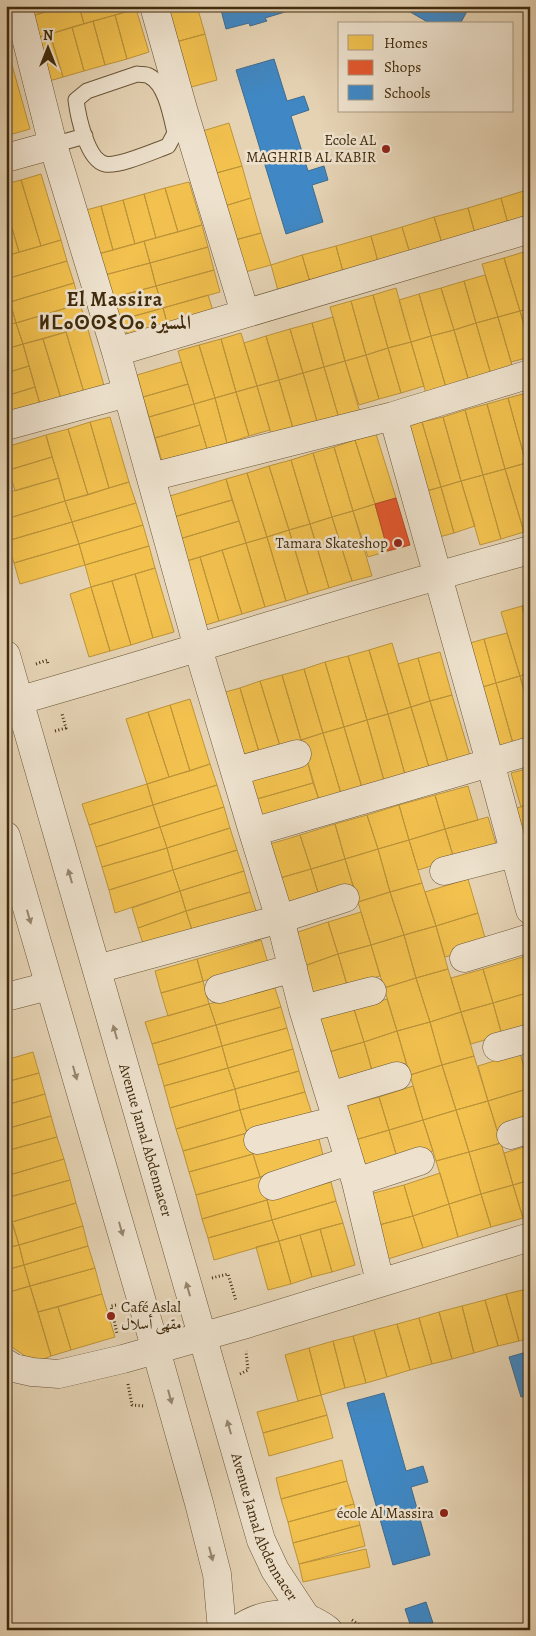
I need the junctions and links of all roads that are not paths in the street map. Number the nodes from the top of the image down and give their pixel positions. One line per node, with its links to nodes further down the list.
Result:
1 (18, 6): 5 (street)
2 (154, 6): 3 (street)
3 (175, 104): 4 (lane); 4 (lane); 8 (street)
4 (85, 136): 5 (lane)
5 (53, 145): 6 (street); 9 (street)
6 (6, 158)
7 (530, 229): 8 (street)
8 (245, 313): 9 (street)
9 (116, 352): 11 (street)
10 (530, 374): 12 (street)
11 (127, 393): 13 (street); 14 (street)
12 (393, 416): 14 (street); 16 (street)
13 (6, 426)
14 (151, 477): 17 (street)
15 (530, 550): 16 (street)
16 (437, 575): 17 (street); 22 (street)
17 (198, 648): 19 (street); 23 (street)
18 (6, 655): 19 (street, Avenue Jamal Abdennacer)
19 (13, 702): 34 (street, Avenue Jamal Abdennacer, one-way to 19)
20 (530, 751): 22 (street)
21 (297, 754): 23 (street)
22 (490, 762): 24 (street); 26 (street)
23 (236, 770): 24 (street)
24 (253, 832): 30 (street)
25 (6, 836): 35 (street, one-way to 35)
26 (522, 851): 27 (street); 29 (street)
27 (444, 871)
28 (345, 898): 30 (street)
29 (530, 910)
30 (280, 919): 33 (street); 34 (street)
31 (530, 938): 32 (street)
32 (464, 958)
33 (293, 968): 36 (street); 39 (street)
34 (97, 969): 50 (street, Avenue Jamal Abdennacer, one-way to 34)
35 (49, 986): 38 (street); 51 (street, one-way to 51)
36 (219, 989)
37 (372, 991): 39 (street)
38 (6, 997)
39 (302, 1009): 43 (street)
40 (530, 1038): 41 (street)
41 (497, 1046)
42 (397, 1076): 43 (street)
43 (333, 1108): 44 (street); 46 (street)
44 (258, 1140)
45 (420, 1162): 46 (street)
46 (352, 1171): 47 (street); 49 (street)
47 (273, 1186)
48 (530, 1237): 49 (street)
49 (380, 1282): 50 (street)
50 (202, 1336): 51 (street); 53 (street, Avenue Jamal Abdennacer, one-way to 50)
51 (156, 1350): 52 (street); 54 (street, one-way to 54)
52 (6, 1363)
53 (317, 1623): 55 (street)
54 (222, 1630)
55 (237, 1630)

